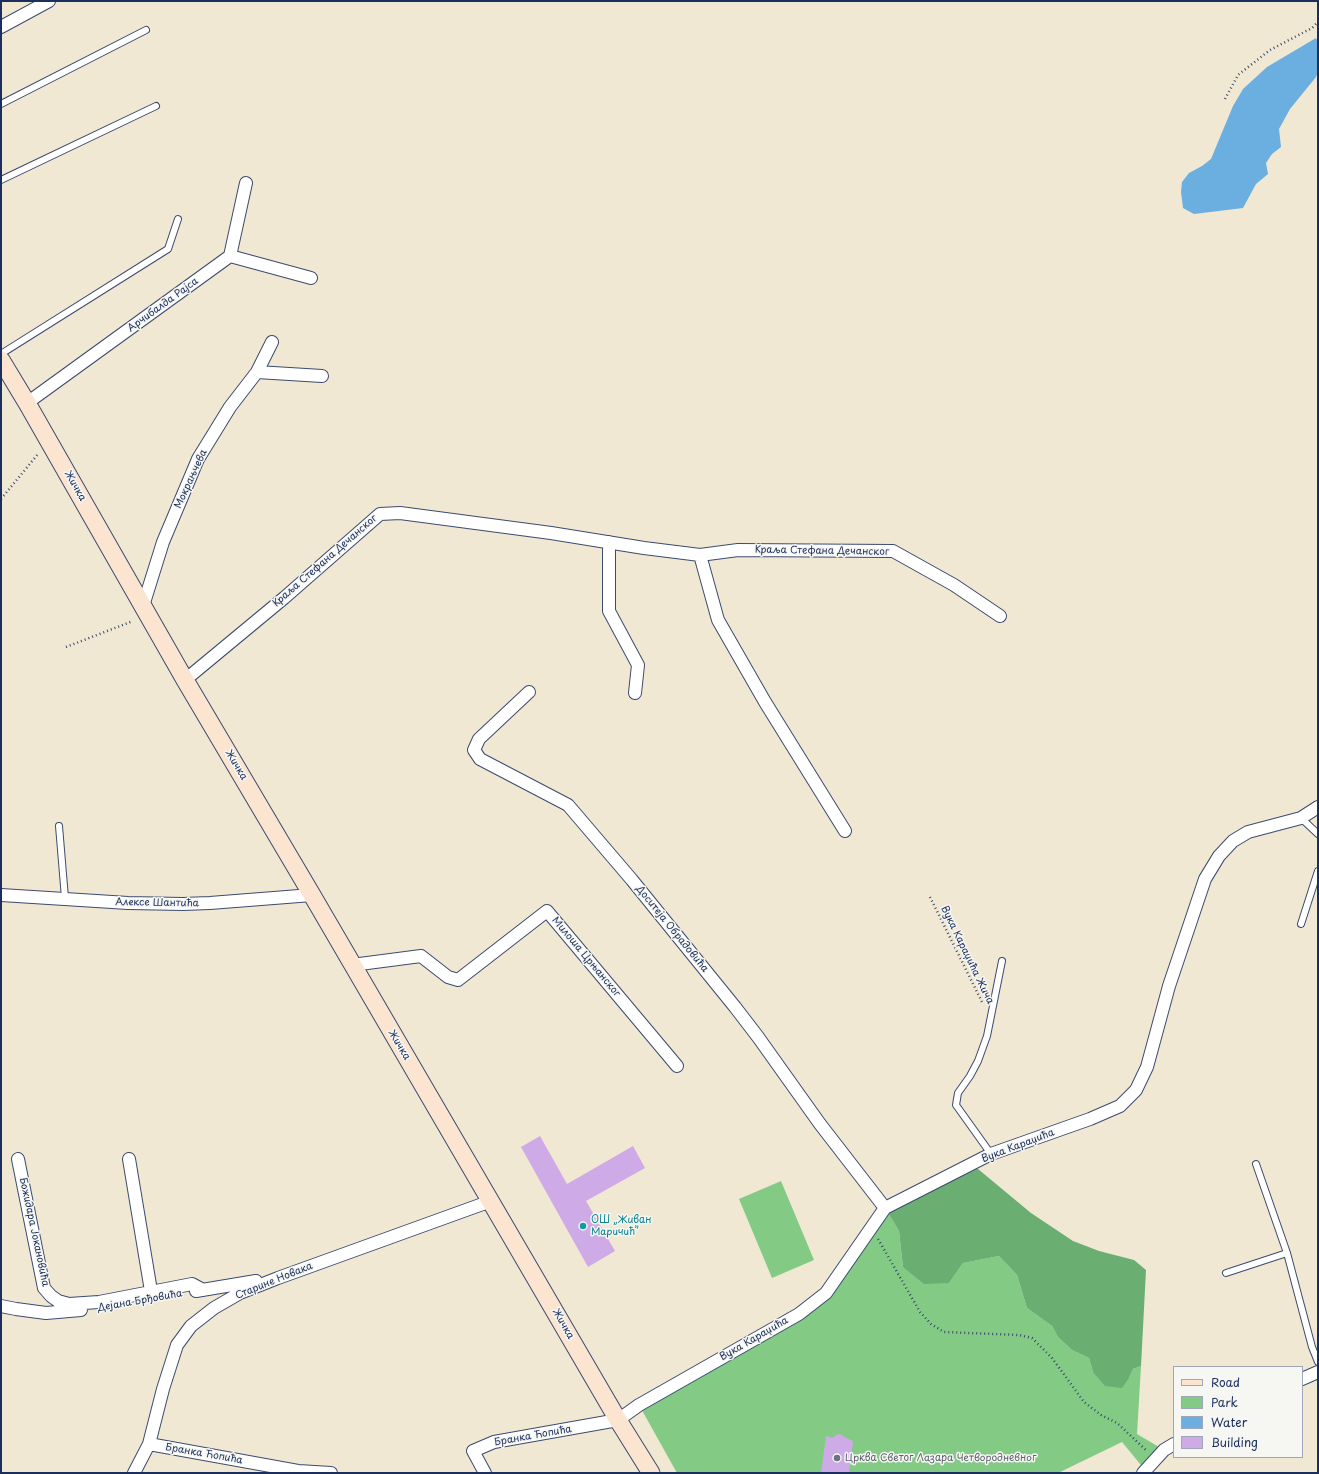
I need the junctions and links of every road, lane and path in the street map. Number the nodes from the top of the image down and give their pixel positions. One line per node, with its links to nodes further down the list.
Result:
1 (49, 1): 3 (street)
2 (1318, 22): 5 (path)
3 (1, 27)
4 (146, 30): 6 (lane)
5 (1225, 99)
6 (1, 104)
7 (156, 106): 8 (lane)
8 (1, 180)
9 (246, 183): 11 (street)
10 (178, 219): 14 (lane)
11 (230, 256): 12 (street); 18 (street, Арчибалда Рајса)
12 (311, 278)
13 (272, 342): 16 (street, Мокрањчева)
14 (1, 354)
15 (1, 360): 18 (main road, Жичка)
16 (257, 372): 17 (street); 23 (street, Мокрањчева)
17 (322, 376)
18 (27, 403): 19 (main road, Жичка)
19 (49, 441): 20 (path); 23 (main road, Жичка)
20 (1, 499)
21 (609, 542): 22 (street, Краља Стефана Дечанског); 26 (street, Краља Стефана Дечанског); 28 (street)
22 (700, 555): 24 (street, Краља Стефана Дечанског); 32 (street)
23 (146, 610): 25 (path); 26 (main road, Жичка)
24 (1000, 616)
25 (66, 647)
26 (185, 680): 36 (main road, Жичка)
27 (529, 692): 49 (street, Доситеја Обрадовића)
28 (635, 693)
29 (1318, 807): 30 (street, Вука Караџића)
30 (1300, 818): 33 (lane); 44 (street, Вука Караџића)
31 (59, 826): 38 (lane)
32 (845, 831)
33 (1318, 834)
34 (1318, 871): 39 (lane)
35 (1, 895): 38 (street, Алексе Шантића)
36 (312, 895): 38 (street, Алексе Шантића); 41 (main road, Жичка)
37 (930, 897): 42 (path, Вука Караџића Жича)
38 (65, 898)
39 (1300, 924)
40 (1002, 961): 42 (lane)
41 (352, 965): 43 (street, Милоша Црњанског); 48 (main road, Жичка)
42 (990, 1019): 44 (lane)
43 (677, 1066)
44 (991, 1154): 49 (street, Вука Караџића)
45 (18, 1159): 55 (street, Божидара Јокановића)
46 (129, 1159): 55 (street)
47 (1256, 1164): 51 (lane)
48 (491, 1201): 53 (street, Старине Новака); 60 (main road, Жичка)
49 (885, 1208): 50 (street, Вука Караџића)
50 (872, 1228): 60 (street, Вука Караџића); 63 (path)
51 (1287, 1253): 52 (lane); 57 (lane)
52 (1226, 1272)
53 (278, 1278): 54 (street, Дејана Брђовића); 61 (street, Старине Новака)
54 (203, 1290): 55 (street, Божидара Јокановића); 56 (street, Дејана Брђовића)
55 (151, 1292)
56 (1, 1306)
57 (1318, 1362)
58 (1318, 1372): 59 (street)
59 (1303, 1379)
60 (618, 1420): 66 (street, Бранка Ћопића); 67 (main road, Жичка)
61 (149, 1444): 64 (street, Старине Новака); 65 (street, Бранка Ћопића)
62 (1173, 1445): 63 (street)
63 (1156, 1459): 68 (street)
64 (134, 1473)
65 (331, 1473)
66 (484, 1473)
67 (651, 1473)
68 (1143, 1473)

